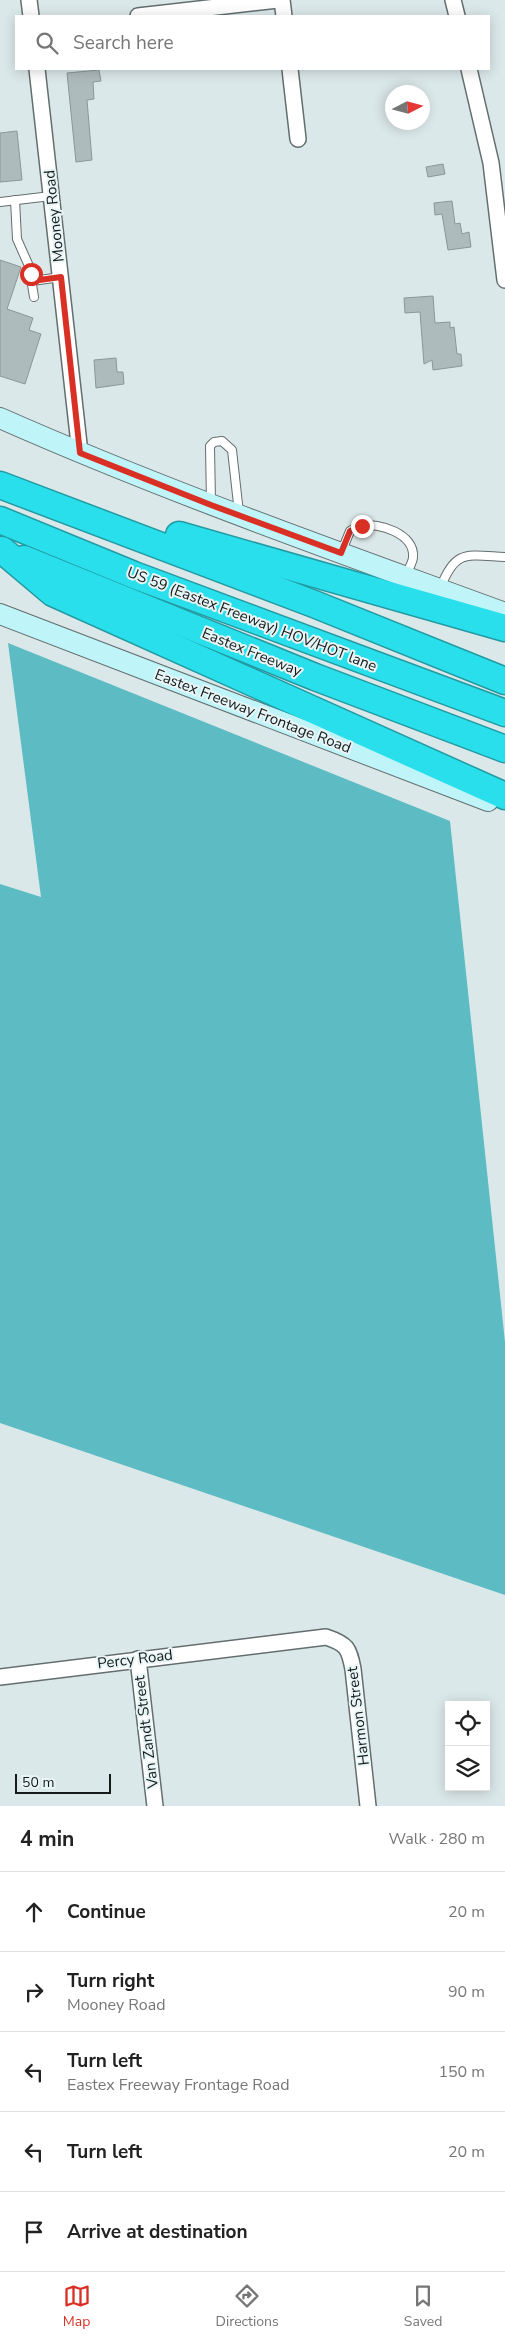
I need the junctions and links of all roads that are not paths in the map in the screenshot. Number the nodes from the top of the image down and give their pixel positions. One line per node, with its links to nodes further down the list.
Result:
1 (29, 0): 5 (street)
2 (278, 0): 6 (street)
3 (282, 0): 7 (street)
4 (453, 0): 8 (street)
5 (31, 15)
6 (147, 15)
7 (284, 15)
8 (457, 15)
9 (37, 70): 13 (street, Mooney Road)
10 (290, 70): 12 (street)
11 (469, 70): 17 (street)
12 (298, 139)
13 (52, 196): 14 (lane); 16 (street, Mooney Road)
14 (15, 200): 15 (lane); 18 (lane)
15 (0, 202)
16 (61, 277): 18 (lane); 21 (street, Mooney Road)
17 (505, 280)
18 (32, 281): 19 (lane)
19 (34, 297)
20 (0, 418): 21 (main road)
21 (80, 453): 24 (main road)
22 (0, 480): 34 (highway)
23 (0, 485): 35 (highway)
24 (211, 505): 25 (main road); 25 (lane)
25 (239, 515): 28 (main road)
26 (0, 520): 36 (highway, US 59 (Eastex Freeway) HOV/HOT lane)
27 (1, 550): 37 (highway, Eastex Freeway); 38 (highway)
28 (341, 553): 30 (main road); 30 (lane)
29 (505, 557): 31 (lane)
30 (406, 576): 31 (main road)
31 (440, 589): 32 (main road)
32 (505, 613)
33 (0, 614): 39 (main road, Eastex Freeway Frontage Road)
34 (505, 628)
35 (505, 681)
36 (505, 714)
37 (505, 749)
38 (505, 796)
39 (505, 808)
40 (270, 1643): 41 (street, Percy Road); 44 (street, Harmon Street)
41 (138, 1659): 42 (street, Percy Road); 43 (street, Van Zandt Street)
42 (0, 1677)
43 (155, 1806)
44 (368, 1806)

